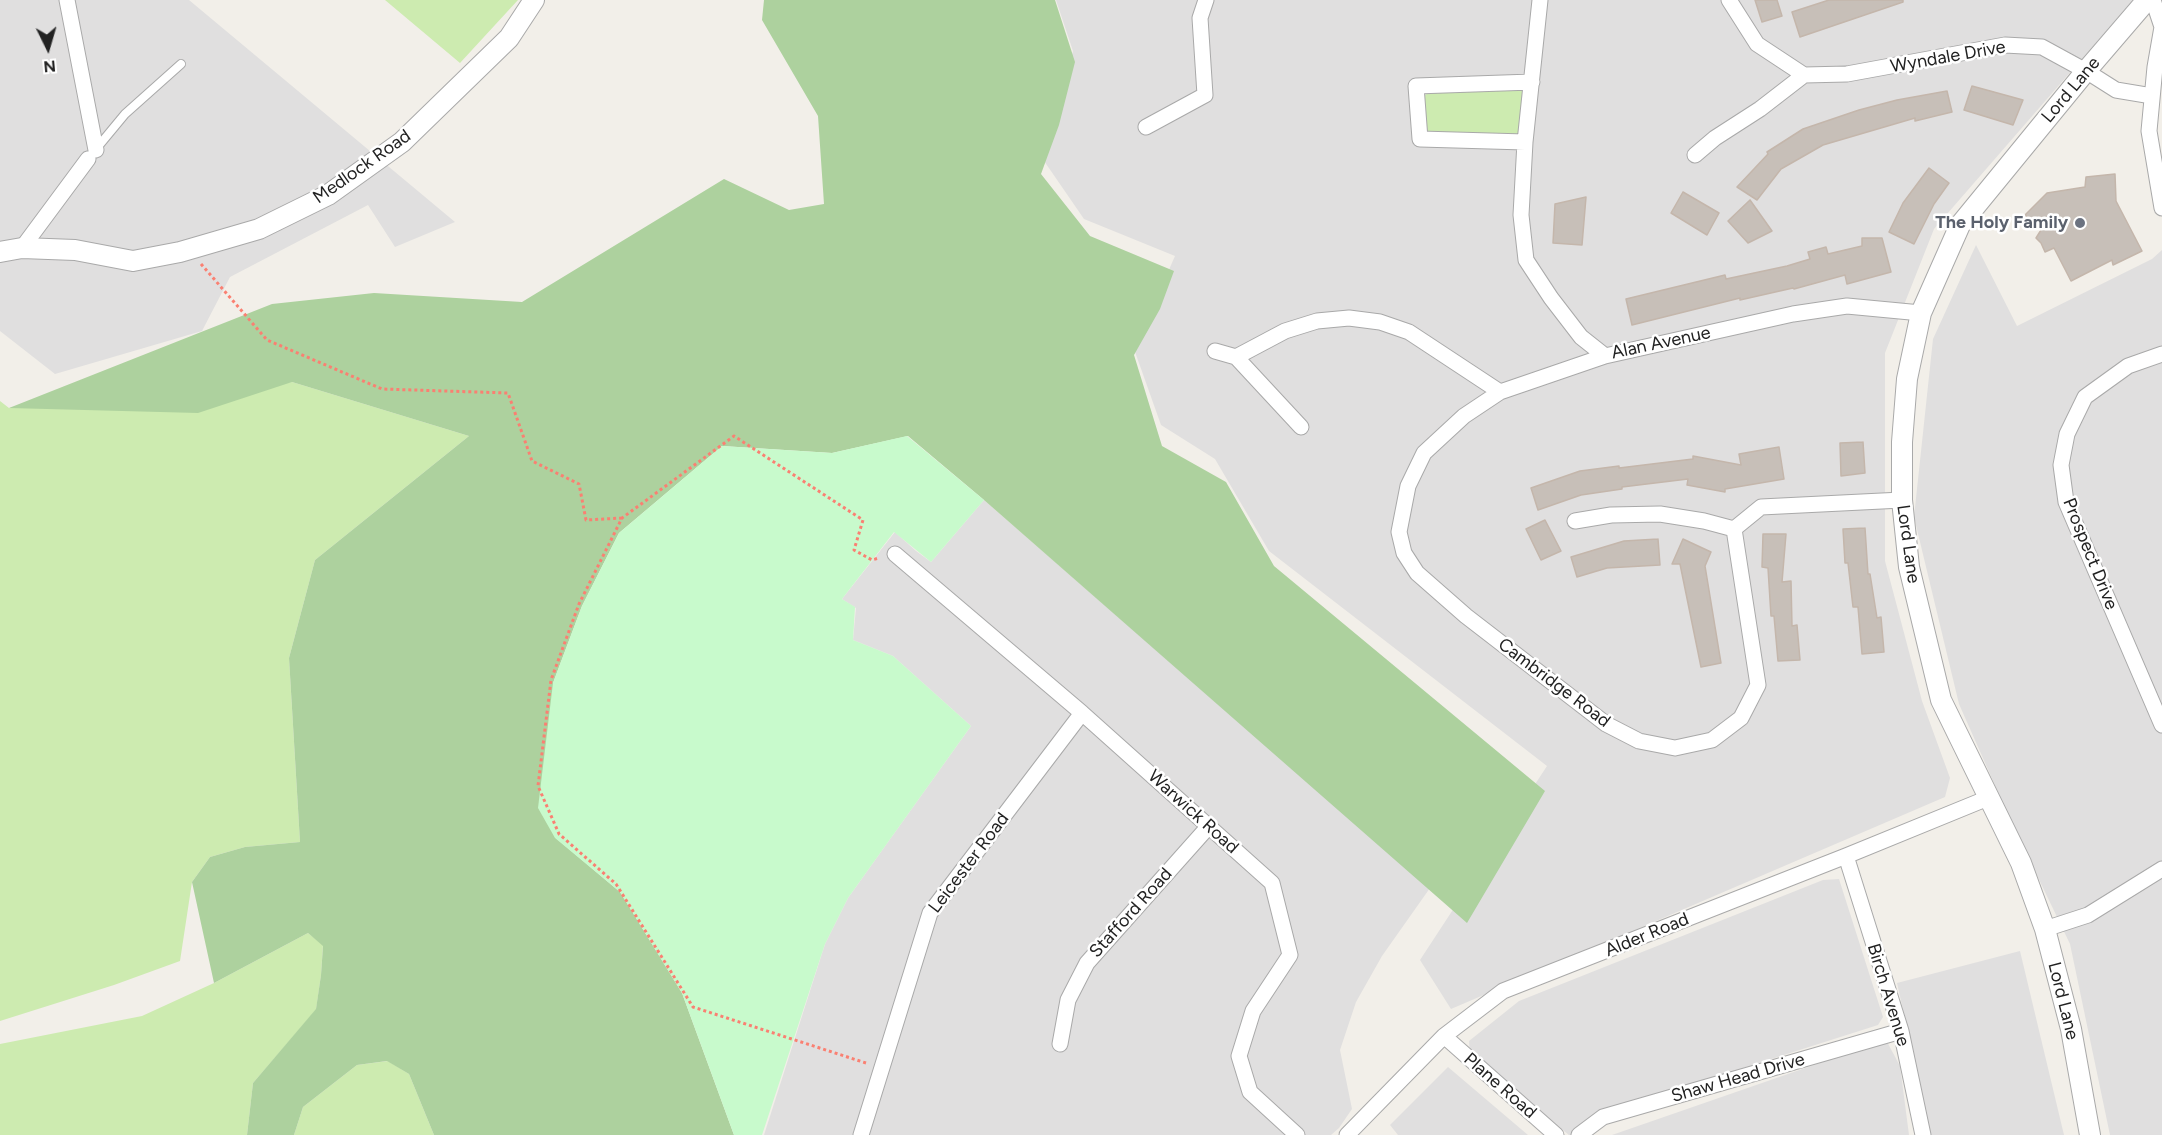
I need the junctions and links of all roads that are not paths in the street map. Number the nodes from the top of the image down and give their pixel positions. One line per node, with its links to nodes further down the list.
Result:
1 (67, 0): 15 (street)
2 (534, 0): 18 (street, Medlock Road)
3 (1206, 0): 13 (street)
4 (1540, 0): 11 (street, Alan Avenue)
5 (1729, 0): 10 (street)
6 (2147, 0): 9 (street, Lord Lane)
7 (2153, 0): 12 (street)
8 (181, 64): 15 (lane)
9 (2086, 71): 10 (street, Wyndale Drive); 12 (street, Wyndale Drive); 20 (street, Lord Lane)
10 (1804, 75): 16 (street)
11 (1532, 82): 14 (street, Alan Avenue); 14 (street)
12 (2152, 96): 17 (street)
13 (1146, 128)
14 (1525, 142): 23 (street, Alan Avenue)
15 (92, 155): 18 (street)
16 (1695, 155)
17 (2162, 208)
18 (22, 248): 19 (street, Medlock Road)
19 (0, 252)
20 (1921, 313): 23 (street, Alan Avenue); 27 (street, Lord Lane)
21 (1215, 351): 24 (street)
22 (2162, 354): 32 (street, Prospect Drive)
23 (1605, 356): 25 (street, Cambridge Road)
24 (1236, 357): 25 (street); 26 (street)
25 (1500, 392): 29 (street, Cambridge Road)
26 (1301, 427)
27 (1902, 500): 29 (street); 33 (street, Lord Lane)
28 (1575, 521): 29 (street)
29 (1734, 529)
30 (895, 554): 31 (street, Warwick Road)
31 (1082, 713): 34 (street, Warwick Road); 41 (street, Leicester Road)
32 (2162, 725)
33 (1988, 798): 35 (street, Alder Road); 37 (street, Lord Lane)
34 (1209, 826): 40 (street, Stafford Road); 42 (street, Warwick Road)
35 (1846, 856): 38 (street, Birch Avenue); 39 (street, Alder Road)
36 (2162, 869): 37 (street)
37 (2045, 929): 47 (street, Lord Lane)
38 (1901, 1031): 45 (street, Shaw Head Drive); 46 (street, Birch Avenue)
39 (1444, 1036): 43 (street, Alder Road); 44 (street, Plane Road)
40 (1060, 1044)
41 (861, 1135)
42 (1297, 1135)
43 (1347, 1135)
44 (1556, 1135)
45 (1579, 1135)
46 (1923, 1135)
47 (2090, 1135)

